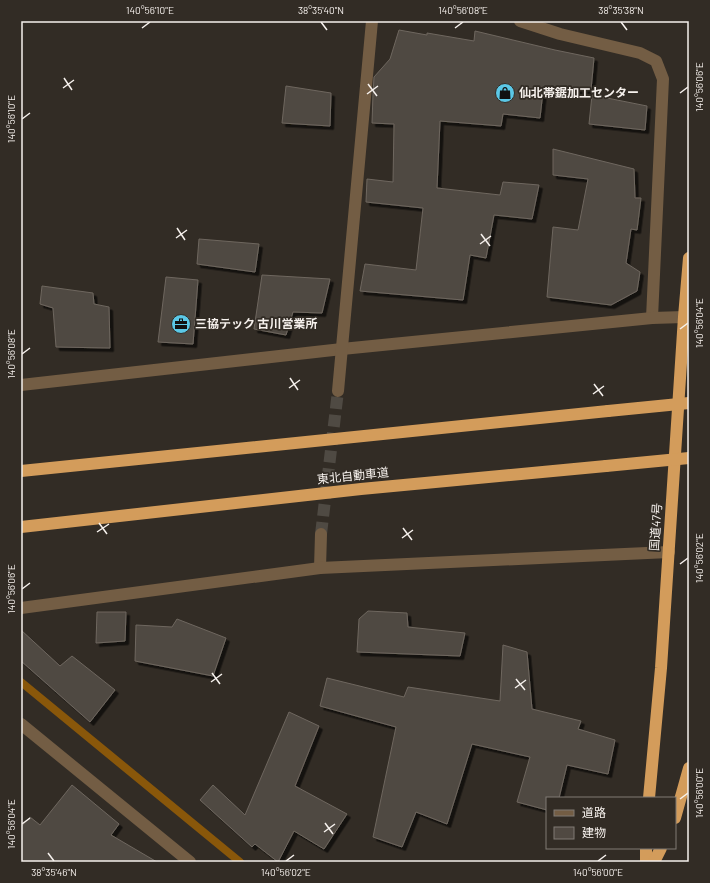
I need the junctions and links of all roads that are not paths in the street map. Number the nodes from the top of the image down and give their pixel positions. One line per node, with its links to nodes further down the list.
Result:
1 (372, 21): 6 (street)
2 (520, 21): 5 (street)
3 (689, 258): 4 (highway, 国道47号)
4 (684, 317): 5 (street); 14 (highway, 国道47号)
5 (652, 318): 6 (street)
6 (342, 349): 7 (street); 8 (street)
7 (21, 386)
8 (338, 391)
9 (689, 403): 11 (highway, bridge)
10 (689, 458): 12 (highway, 東北自動車道, bridge)
11 (21, 471)
12 (21, 527)
13 (321, 534): 15 (street)
14 (669, 552): 15 (street); 19 (highway, 国道47号)
15 (320, 568): 16 (street)
16 (21, 608)
17 (21, 724): 23 (street)
18 (689, 768): 20 (highway)
19 (649, 797)
20 (676, 814)
21 (646, 849): 24 (highway)
22 (660, 849): 25 (highway)
23 (190, 862)
24 (646, 862)
25 (654, 862)

